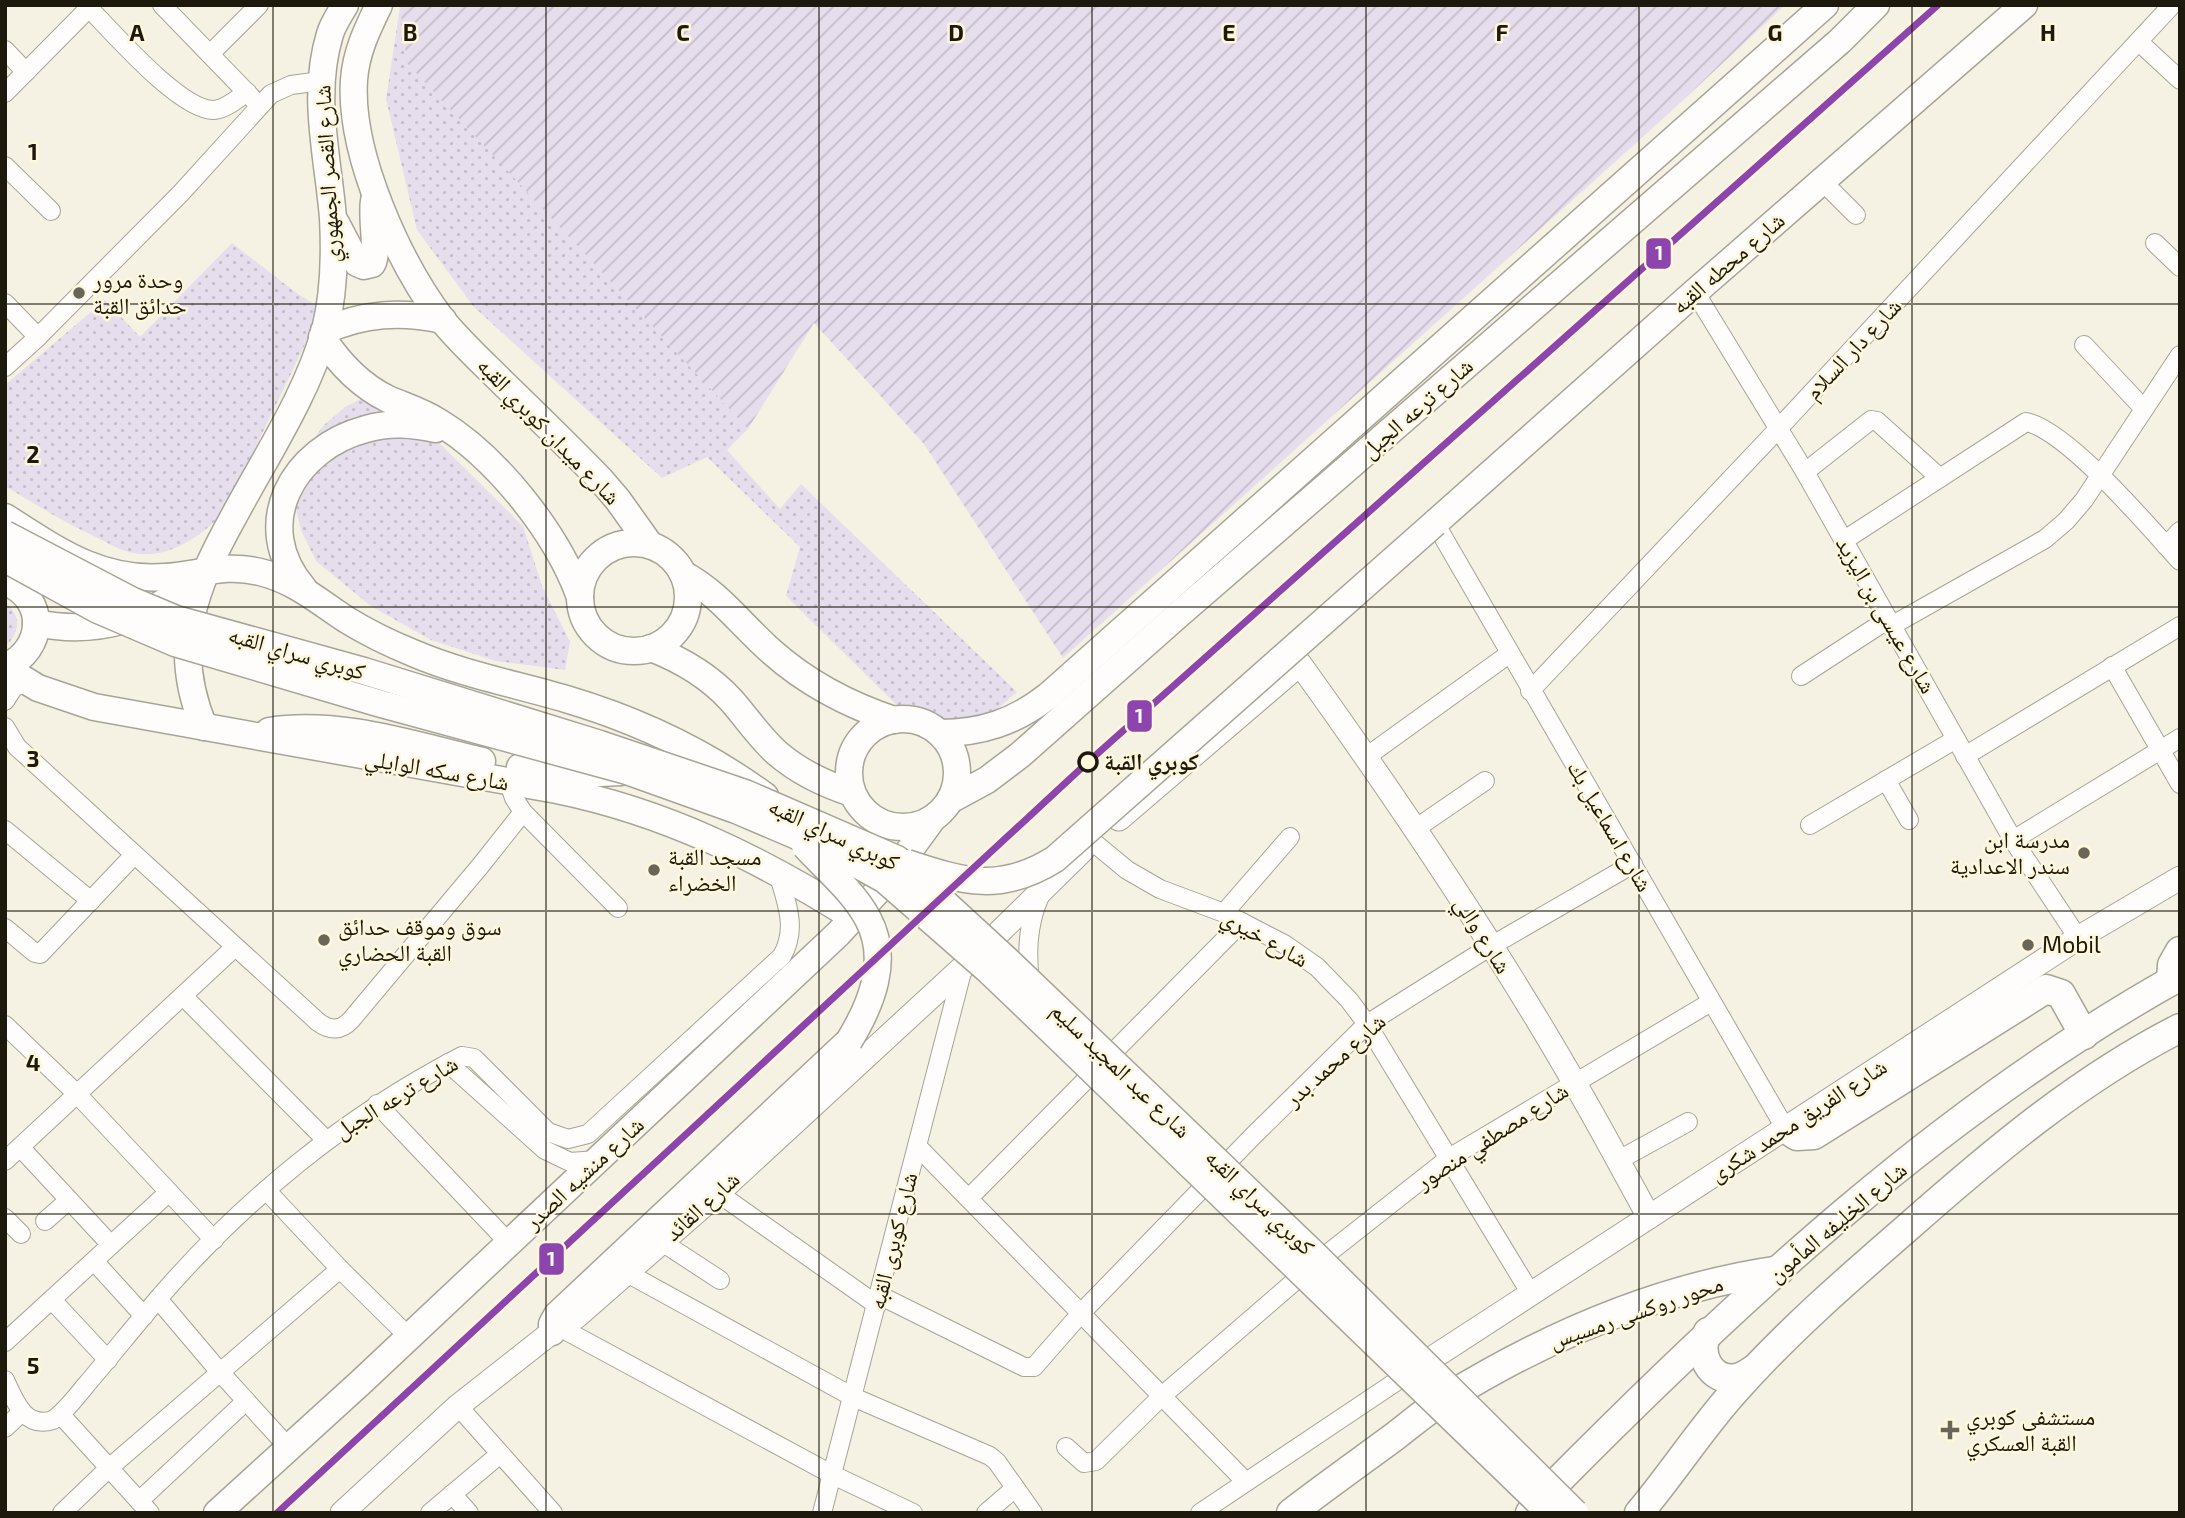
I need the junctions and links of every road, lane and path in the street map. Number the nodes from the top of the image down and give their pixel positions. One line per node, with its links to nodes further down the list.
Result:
1 (259, 5): 12 (street)
2 (345, 5): 15 (main road, شارع القصر الجمهوري)
3 (379, 5): 21 (main road, شارع القصر الجمهوري)
4 (1825, 5): 20 (main road, شارع ترعه الجبل)
5 (1876, 5): 24 (main road, شارع ترعه الجبل)
6 (2024, 5): 19 (main road, شارع محطه القبه)
7 (2172, 5): 10 (street, شارع دار السلام)
8 (164, 6): 12 (street)
9 (88, 7): 13 (street); 17 (street)
10 (2139, 42): 14 (street); 37 (street, شارع دار السلام)
11 (5, 50): 13 (street)
12 (210, 54): 17 (street)
13 (26, 72): 16 (street)
14 (2180, 80)
15 (321, 81): 17 (street); 25 (main road, شارع القصر الجمهوري)
16 (5, 93)
17 (253, 99): 32 (street)
18 (5, 166): 22 (street)
19 (1822, 181): 23 (street); 28 (main road, شارع محطه القبه)
20 (1615, 190): 24 (main road); 56 (main road, شارع ترعه الجبل)
21 (375, 193): 25 (main road); 30 (main road, شارع القصر الجمهوري)
22 (51, 211)
23 (1856, 215)
24 (1637, 218): 56 (main road, شارع ترعه الجبل)
25 (332, 219): 31 (main road, شارع القصر الجمهوري)
26 (2155, 243): 27 (street)
27 (2180, 267)
28 (1695, 292): 37 (street, شارع عيسى بن اليزيد); 43 (main road, شارع محطه القبه)
29 (5, 303): 32 (street)
30 (443, 320): 31 (main road); 47 (main road, شارع ميدان كوبري القبه)
31 (323, 334): 38 (main road); 51 (main road, شارع القصر الجمهوري)
32 (38, 337): 35 (street)
33 (2084, 345): 36 (street)
34 (2180, 355): 36 (street)
35 (5, 367)
36 (2144, 409): 40 (street)
37 (1778, 429): 39 (street, شارع عيسى بن اليزيد); 66 (street, شارع دار السلام)
38 (463, 438): 54 (main road); 55 (main road)
39 (1805, 472): 41 (street); 46 (street, شارع عيسى بن اليزيد)
40 (2099, 475): 41 (street); 48 (street); 58 (street)
41 (1940, 478): 46 (street)
42 (5, 517): 51 (main road)
43 (1435, 523): 61 (street, شارع اسماعيل بك); 97 (main road, شارع محطه القبه, bridge)
44 (2180, 531): 48 (street)
45 (5, 534): 84 (main road, كوبري سراي القبه, bridge)
46 (1843, 541): 58 (street, شارع عيسى بن اليزيد)
47 (650, 545): 52 (main road); 54 (main road)
48 (2166, 546): 50 (street)
49 (5, 559): 78 (main road, كوبري سراي القبه, bridge)
50 (2180, 561)
51 (205, 570): 55 (main road); 57 (main road, شارع القصر الجمهوري); 69 (main road, شارع القصر الجمهوري)
52 (683, 574): 60 (main road); 68 (main road)
53 (5, 582): 57 (main road)
54 (580, 597): 60 (main road)
55 (316, 598): 84 (main road, bridge)
56 (1169, 605): 70 (main road, شارع ترعه الجبل); 85 (main road, شارع ترعه الجبل)
57 (36, 623): 63 (main road)
58 (1889, 623): 64 (street); 74 (street, شارع عيسى بن اليزيد)
59 (2180, 626): 62 (street)
60 (651, 648): 83 (main road)
61 (1509, 654): 66 (street, شارع اسماعيل بك); 77 (street)
62 (2112, 666): 75 (street); 76 (street)
63 (5, 668): 65 (main road, شارع سكه الوايلي)
64 (1801, 676)
65 (28, 682): 67 (street); 69 (main road, شارع سكه الوايلي)
66 (1530, 691): 98 (street, شارع اسماعيل بك)
67 (5, 701)
68 (894, 720): 70 (main road); 83 (main road)
69 (204, 727): 71 (main road, شارع سكه الوايلي)
70 (940, 733): 85 (main road)
71 (249, 736): 78 (main road); 81 (main road, شارع سكه الوايلي)
72 (7, 738): 96 (street)
73 (2180, 738): 75 (street)
74 (1956, 739): 76 (street, شارع عيسى بن اليزيد); 79 (street)
75 (2160, 750): 82 (street); 94 (street)
76 (1965, 756): 94 (street, شارع عيسى بن اليزيد)
77 (1366, 757): 90 (street, شارع والي); 95 (street, شارع والي)
78 (626, 771): 92 (main road, كوبري سراي القبه, bridge)
79 (1885, 780): 88 (street); 89 (street)
80 (1485, 781): 90 (street)
81 (509, 783): 86 (street); 99 (main road, شارع سكه الوايلي)
82 (2180, 784)
83 (852, 793): 87 (main road)
84 (780, 807): 97 (main road, كوبري سراي القبه, bridge)
85 (942, 809): 87 (main road); 106 (main road, شارع منشيه الصدر)
86 (523, 812): 104 (street); 111 (street)
87 (875, 820): 102 (main road)
88 (1909, 820)
89 (1810, 825)
90 (1415, 829): 110 (street, شارع والي)
91 (5, 830): 103 (street)
92 (797, 836): 161 (main road, bridge); 200 (main road, كوبري سراي القبه, bridge)
93 (1290, 837): 105 (street)
94 (2013, 839): 109 (street, شارع عيسى بن اليزيد)
95 (1092, 841): 101 (street); 105 (street, شارع خيري)
96 (134, 855): 103 (street); 111 (street)
97 (897, 859): 201 (main road, كوبري سراي القبه, bridge)
98 (1633, 864): 110 (street, شارع محمد بدر); 117 (street, شارع اسماعيل بك)
99 (778, 873): 102 (main road, شارع سكه الوايلي); 123 (street, شارع ترعه الجبل)
100 (2180, 878): 109 (street, شارع الفريق محمد شكرى)
101 (1047, 883): 113 (street, شارع القائد); 115 (street)
102 (816, 894): 106 (main road, شارع سكه الوايلي)
103 (91, 901): 108 (street)
104 (618, 908)
105 (1224, 913): 107 (street, شارع خيري)
106 (854, 918): 133 (main road, شارع منشيه الصدر)
107 (1242, 922): 118 (street, شارع خيري); 122 (street)
108 (5, 928)
109 (2078, 938): 128 (street, شارع الفريق محمد شكرى)
110 (1491, 946): 118 (street, شارع محمد بدر); 124 (street, شارع والي)
111 (236, 947): 116 (street)
112 (2180, 950): 114 (main road)
113 (968, 963): 115 (street, شارع عبد المجيد سليم); 130 (street, شارع كوبرى القبه); 138 (street, شارع القائد)
114 (2175, 978): 121 (main road, شارع الخليفه المأمون)
115 (1030, 981): 122 (street, شارع عبد المجيد سليم)
116 (183, 996): 125 (street); 129 (street)
117 (1711, 1002): 124 (street, شارع مصطفي منصور); 128 (street, شارع اسماعيل بك)
118 (1367, 1024): 132 (street, شارع خيري); 135 (street, شارع محمد بدر)
119 (2180, 1028): 167 (main road)
120 (8, 1032): 125 (street)
121 (2084, 1035): 128 (main road); 152 (main road, شارع الخليفه المأمون)
122 (1107, 1059): 135 (street, شارع عبد المجيد سليم); 139 (street)
123 (448, 1063): 126 (street, شارع ترعه الجبل); 133 (street)
124 (1574, 1082): 132 (street, شارع مصطفي منصور); 134 (street, شارع والي)
125 (77, 1094): 131 (street); 137 (street)
126 (377, 1104): 129 (street, شارع ترعه الجبل); 147 (street)
127 (1688, 1122): 134 (street)
128 (1785, 1128): 141 (street, شارع الفريق محمد شكرى)
129 (326, 1140): 136 (street, شارع ترعه الجبل)
130 (917, 1146): 139 (street); 158 (street, شارع كوبرى القبه)
131 (10, 1155): 140 (street)
132 (1449, 1158): 150 (street, شارع مصطفي منصور); 155 (street, شارع خيري)
133 (598, 1160): 147 (main road, شارع منشيه الصدر)
134 (1617, 1161): 141 (street, شارع والي)
135 (1223, 1169): 150 (street, شارع عبد المجيد سليم); 159 (street, شارع محمد بدر)
136 (266, 1190): 145 (street, شارع ترعه الجبل); 151 (street)
137 (169, 1192): 145 (street); 148 (street)
138 (718, 1193): 146 (street, شارع القائد); 158 (street)
139 (969, 1198): 159 (street)
140 (69, 1200): 143 (street); 148 (street)
141 (1649, 1217): 155 (street, شارع الفريق محمد شكرى)
142 (5, 1218): 144 (street)
143 (45, 1221)
144 (21, 1234)
145 (214, 1240): 156 (street, شارع ترعه الجبل)
146 (662, 1242): 153 (street, شارع القائد); 154 (street)
147 (509, 1244): 163 (main road, شارع منشيه الصدر)
148 (111, 1245): 149 (street)
149 (94, 1261): 157 (street); 160 (street)
150 (1317, 1262): 166 (street, شارع عبد المجيد سليم); 170 (street, شارع مصطفي منصور)
151 (340, 1269): 163 (street); 168 (street)
152 (1780, 1270): 162 (main road, شارع الخليفه المأمون); 198 (main road, محور روكسى رمسيس)
153 (627, 1273): 161 (street, شارع القائد); 171 (street)
154 (720, 1280)
155 (1531, 1294): 166 (street, شارع الفريق محمد شكرى)
156 (158, 1299): 160 (street, شارع ترعه الجبل); 168 (street)
157 (51, 1300): 164 (street); 165 (street)
158 (878, 1300): 159 (street, شارع محمد بدر); 171 (street, شارع كوبرى القبه)
159 (1082, 1312): 170 (street)
160 (144, 1315): 165 (street, شارع ترعه الجبل)
161 (556, 1330): 173 (street, شارع القائد); 181 (street)
162 (1708, 1332): 167 (main road); 199 (main road, شارع الخليفه المأمون)
163 (409, 1337): 177 (main road, شارع منشيه الصدر)
164 (5, 1342)
165 (108, 1360): 175 (street, شارع ترعه الجبل)
166 (1420, 1366): 182 (street)
167 (1756, 1368): 185 (main road)
168 (219, 1371): 172 (street); 180 (street)
169 (5, 1380): 174 (street)
170 (1163, 1395): 178 (street, شارع مصطفي منصور); 182 (street)
171 (853, 1397): 181 (street, شارع كوبرى القبه); 183 (street)
172 (246, 1401): 177 (street); 186 (street)
173 (458, 1406): 179 (street); 189 (street, شارع القائد)
174 (22, 1412): 175 (street); 176 (street)
175 (61, 1415): 180 (street)
176 (5, 1428)
177 (288, 1447): 188 (main road, شارع منشيه الصدر)
178 (1066, 1447)
179 (500, 1454): 184 (street); 192 (street)
180 (109, 1468): 186 (street); 187 (street)
181 (833, 1475): 193 (street, شارع كوبرى القبه); 194 (street)
182 (1246, 1482): 197 (street)
183 (1015, 1488): 195 (street); 196 (street)
184 (452, 1494): 190 (street); 191 (street)
185 (1655, 1501): 202 (main road)
186 (145, 1507)
187 (62, 1513)
188 (217, 1513)
189 (343, 1513)
190 (430, 1513)
191 (469, 1513)
192 (552, 1513)
193 (821, 1513)
194 (913, 1513)
195 (986, 1513)
196 (1032, 1513)
197 (1200, 1513)
198 (1291, 1513)
199 (1530, 1513)
200 (1550, 1513)
201 (1575, 1513)
202 (1639, 1513)

